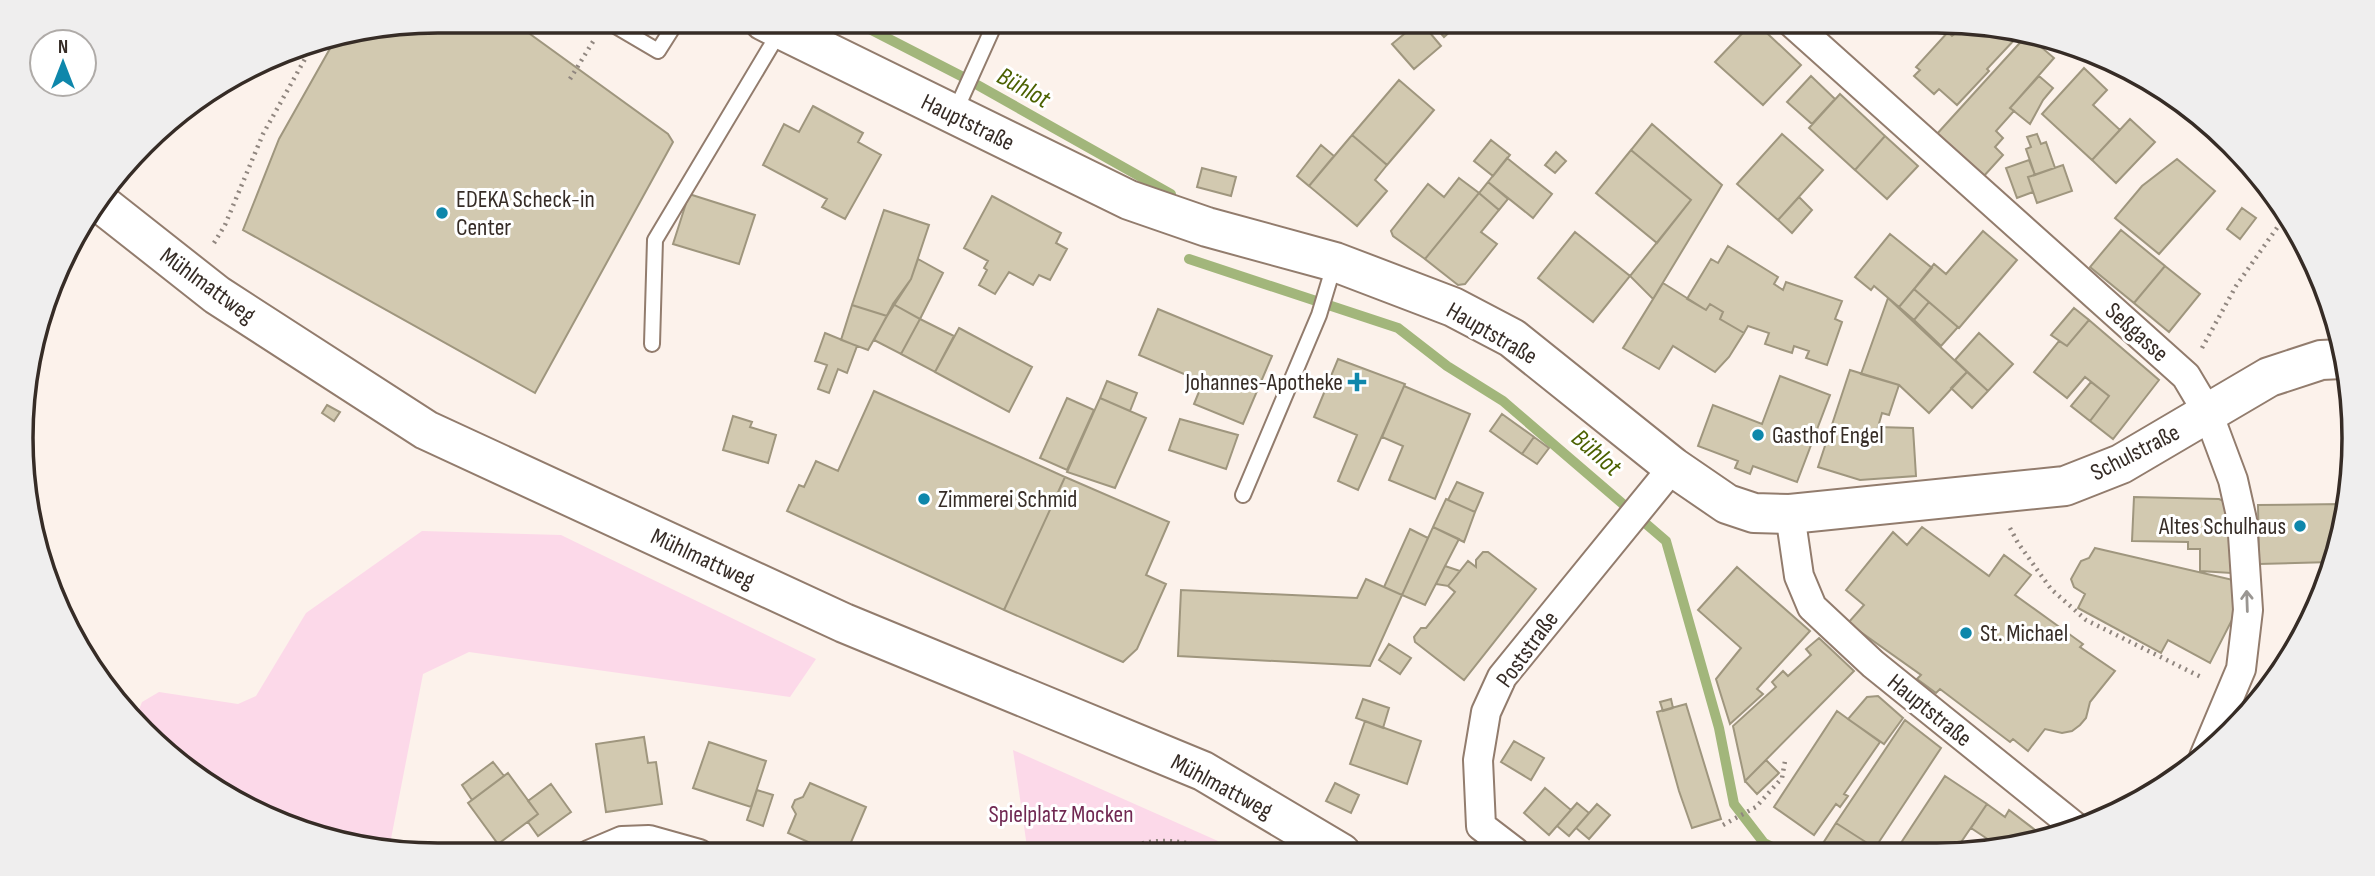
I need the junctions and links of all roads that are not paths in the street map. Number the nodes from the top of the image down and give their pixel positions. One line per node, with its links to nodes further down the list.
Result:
1 (617, 33): 2 (lane)
2 (669, 33)
3 (768, 33): 10 (lane)
4 (788, 33): 7 (street, Hauptstraße)
5 (991, 33): 7 (lane)
6 (1803, 33): 12 (street, Seßgasse)
7 (958, 106): 9 (street, Hauptstraße)
8 (105, 207): 20 (street, Mühlmattweg)
9 (1330, 278): 13 (street, Hauptstraße); 14 (lane)
10 (652, 344)
11 (2334, 359): 12 (street, Schulstraße)
12 (2208, 413): 15 (street, Schulstraße); 16 (street, Seßgasse, one-way to 12)
13 (1663, 478): 15 (street, Hauptstraße); 21 (street, Poststraße)
14 (1243, 495)
15 (1790, 514): 17 (street, Hauptstraße)
16 (2214, 732)
17 (2068, 821)
18 (617, 843): 19 (street)
19 (660, 843)
20 (1324, 843)
21 (1504, 843)

